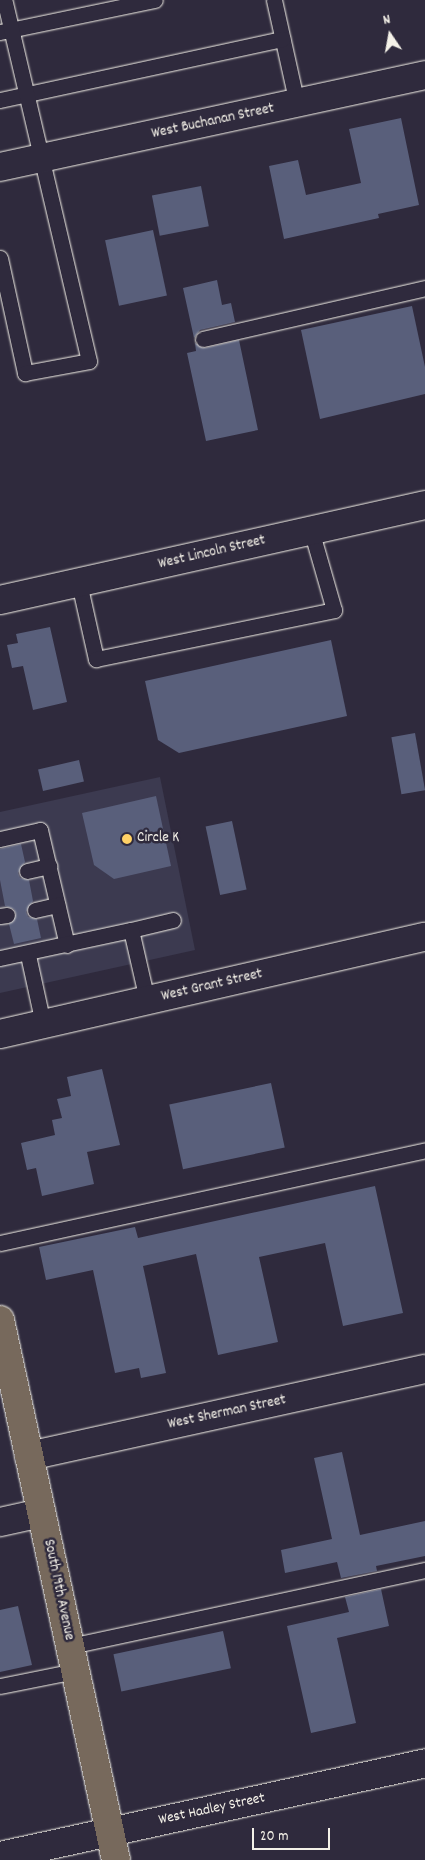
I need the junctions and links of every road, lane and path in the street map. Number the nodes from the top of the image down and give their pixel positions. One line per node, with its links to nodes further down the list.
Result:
1 (4, 0): 4 (lane)
2 (155, 0): 4 (lane)
3 (274, 0): 5 (lane)
4 (6, 31): 7 (lane)
5 (283, 39): 7 (lane); 9 (lane)
6 (425, 75): 9 (street, West Buchanan Street)
7 (26, 94): 8 (lane); 10 (lane)
8 (0, 100)
9 (297, 104): 10 (street, West Buchanan Street)
10 (43, 158): 11 (street, West Buchanan Street); 12 (lane)
11 (0, 167)
12 (0, 258)
13 (425, 288): 14 (lane)
14 (202, 339)
15 (425, 505): 16 (street, West Lincoln Street)
16 (311, 530): 17 (street, West Lincoln Street); 17 (lane)
17 (79, 583): 18 (street, West Lincoln Street)
18 (0, 600)
19 (0, 839): 20 (lane)
20 (49, 866): 21 (lane); 22 (lane)
21 (27, 871)
22 (57, 905): 23 (lane); 27 (lane)
23 (35, 910)
24 (173, 920): 25 (lane)
25 (131, 930): 27 (lane); 30 (lane)
26 (425, 938): 30 (street, West Grant Street)
27 (66, 945): 28 (lane)
28 (28, 955): 29 (lane); 31 (lane)
29 (0, 958)
30 (147, 1000): 31 (street, West Grant Street)
31 (43, 1024): 32 (street, West Grant Street)
32 (0, 1034)
33 (425, 1150): 34 (lane)
34 (0, 1243)
35 (0, 1320): 37 (main road, South 19th Avenue)
36 (425, 1369): 38 (street, West Sherman Street)
37 (8, 1395): 38 (main road, South 19th Avenue)
38 (29, 1456): 39 (main road, South 19th Avenue)
39 (41, 1513): 40 (street); 42 (main road, South 19th Avenue)
40 (0, 1522)
41 (425, 1570): 42 (lane)
42 (73, 1659): 43 (lane); 45 (main road, South 19th Avenue)
43 (0, 1686)
44 (425, 1764): 45 (street, West Hadley Street)
45 (110, 1832): 46 (street, West Hadley Street); 47 (main road, South 19th Avenue)
46 (0, 1856)
47 (116, 1860)

